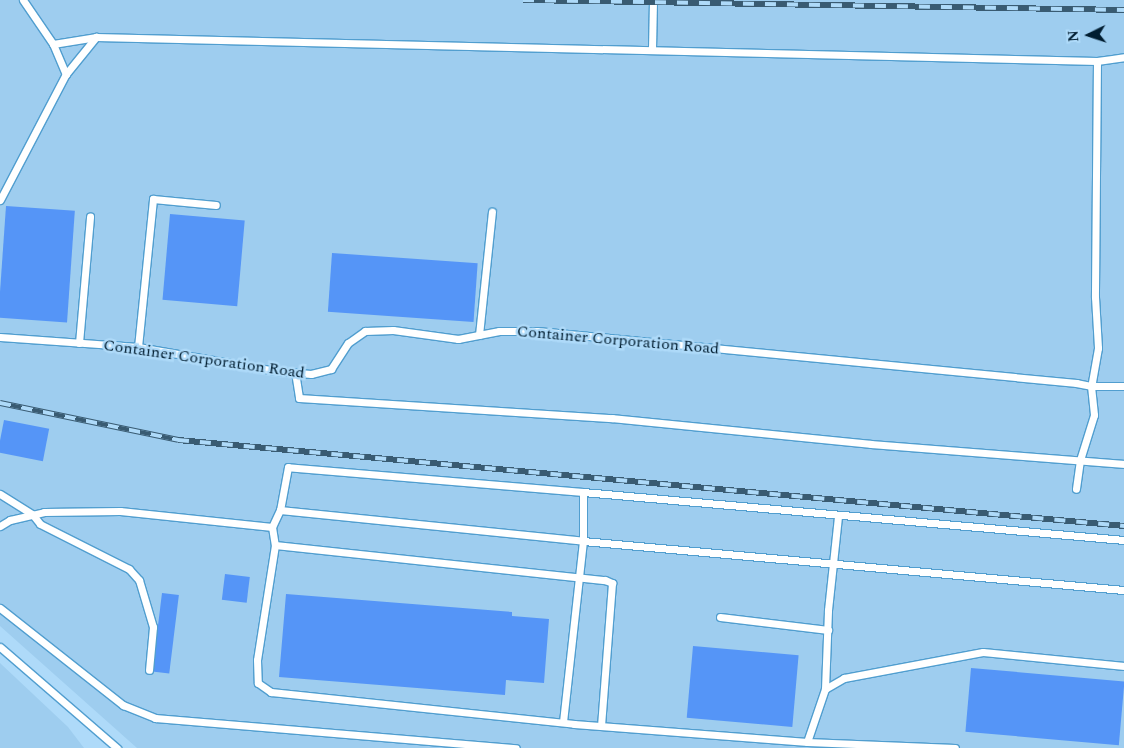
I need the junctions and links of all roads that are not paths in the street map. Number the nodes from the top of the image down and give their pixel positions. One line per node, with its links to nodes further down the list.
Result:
1 (23, 0): 4 (lane)
2 (653, 0): 5 (lane)
3 (96, 37): 4 (lane); 5 (lane); 8 (lane)
4 (53, 44): 8 (lane)
5 (652, 48): 7 (lane)
6 (1124, 57): 7 (lane)
7 (1098, 61): 18 (lane)
8 (66, 74): 9 (lane)
9 (0, 200)
10 (216, 205): 16 (lane)
11 (492, 212): 13 (lane)
12 (90, 216): 15 (lane)
13 (479, 335): 17 (lane, Container Corporation Road); 18 (lane, Container Corporation Road)
14 (0, 337): 15 (lane, Container Corporation Road)
15 (79, 343): 16 (lane, Container Corporation Road)
16 (138, 347): 17 (lane, Container Corporation Road)
17 (295, 372): 20 (lane)
18 (1091, 386): 19 (lane, Container Corporation Road); 20 (lane)
19 (1124, 386)
20 (1080, 460): 21 (lane); 22 (lane)
21 (1124, 464)
22 (1076, 489)
23 (583, 492): 25 (lane); 27 (lane); 30 (lane)
24 (0, 494): 26 (lane)
25 (280, 510): 29 (lane); 30 (lane)
26 (33, 515): 28 (lane); 29 (lane); 41 (lane)
27 (838, 516): 31 (lane); 33 (lane)
28 (0, 526)
29 (272, 527): 32 (lane)
30 (583, 540): 33 (lane); 34 (lane)
31 (1124, 540)
32 (275, 545): 34 (lane); 43 (lane)
33 (833, 563): 35 (lane); 38 (lane)
34 (580, 577): 43 (lane); 44 (lane)
35 (1124, 590)
36 (0, 608): 47 (lane)
37 (720, 617): 38 (lane)
38 (828, 630): 42 (lane)
39 (0, 647): 46 (lane)
40 (1124, 666): 42 (lane)
41 (149, 670)
42 (826, 689): 45 (lane)
43 (563, 722): 44 (lane)
44 (600, 726): 45 (lane)
45 (807, 742): 48 (lane)
46 (117, 748)
47 (516, 748)
48 (955, 748)

